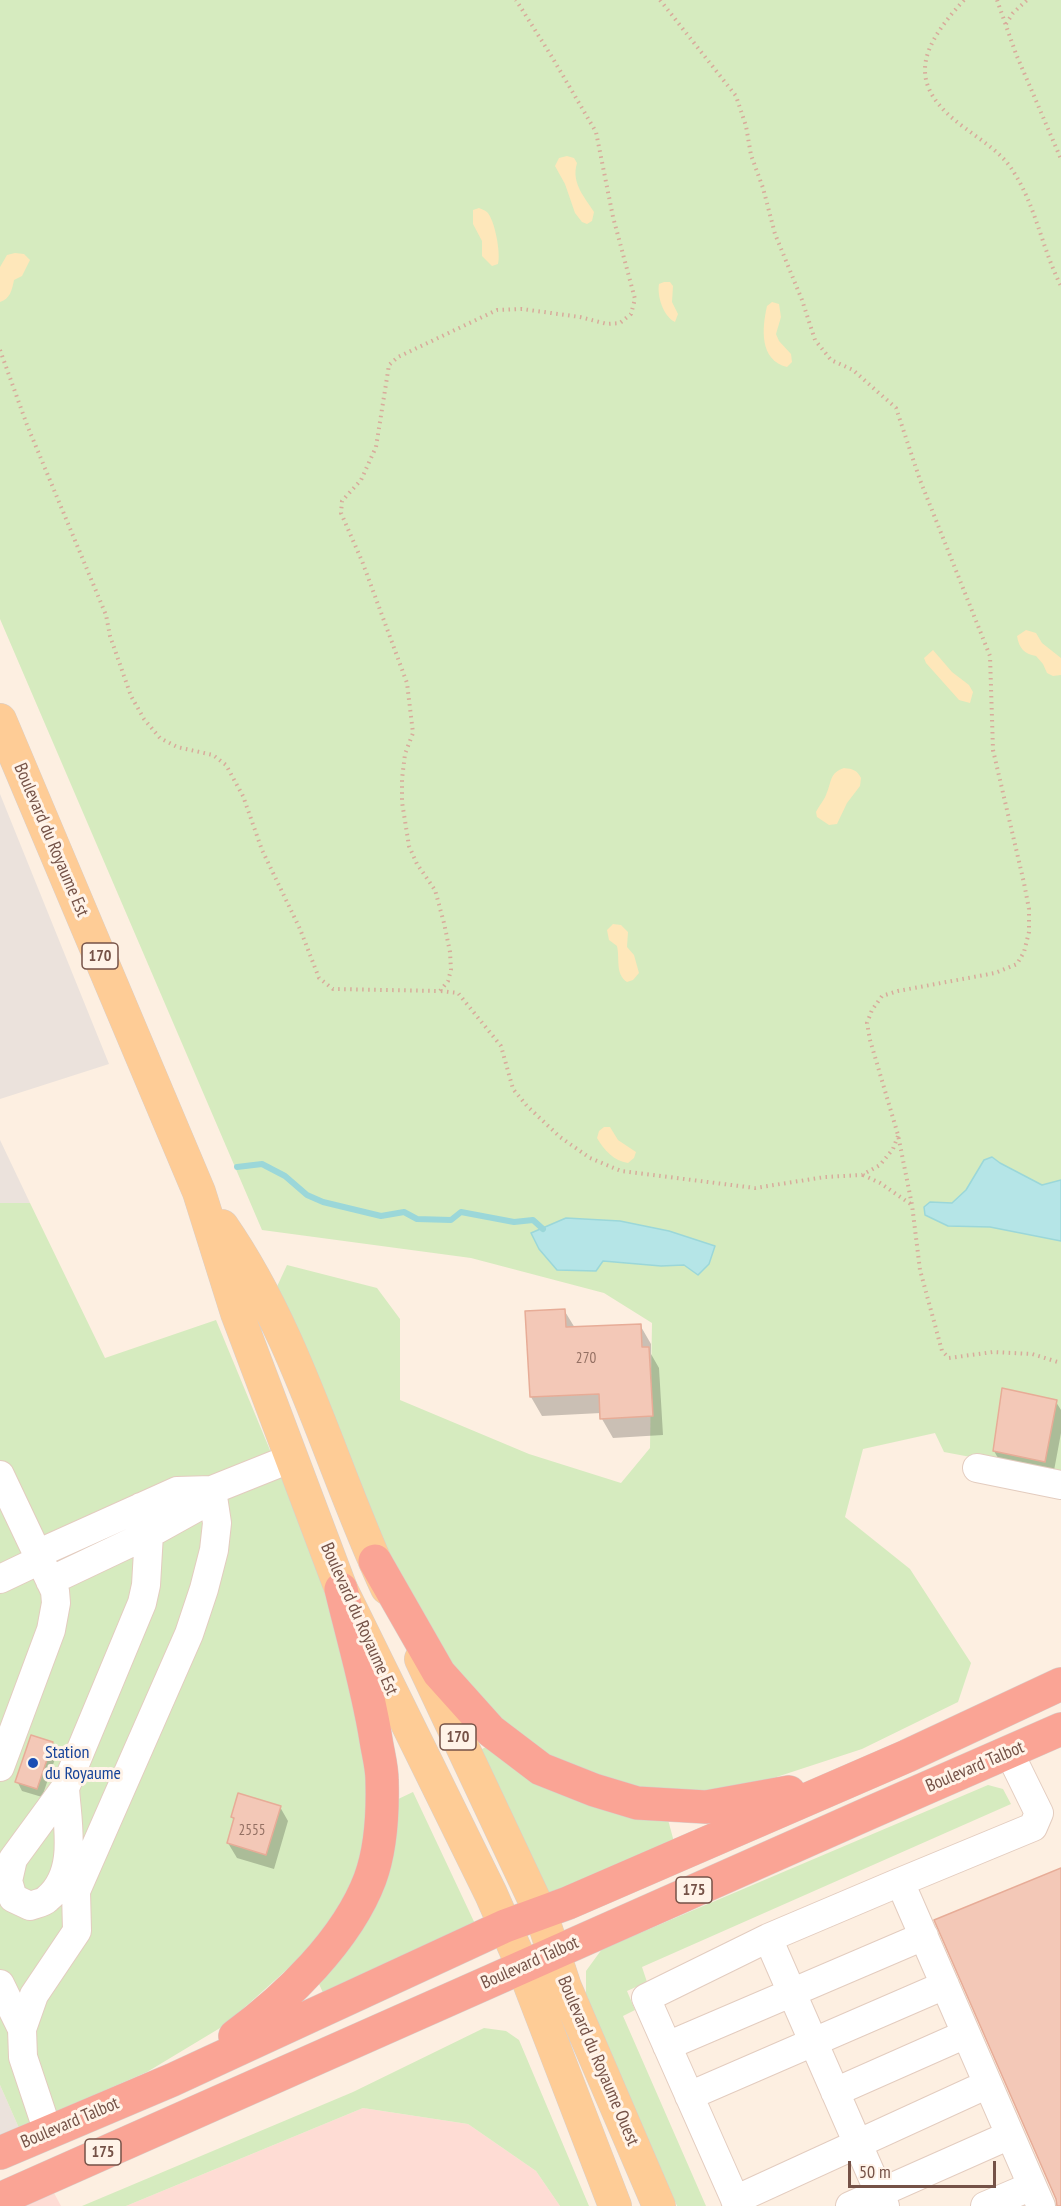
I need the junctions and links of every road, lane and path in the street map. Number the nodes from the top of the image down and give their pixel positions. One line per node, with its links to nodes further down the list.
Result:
1 (516, 0): 11 (path)
2 (660, 0): 12 (path)
3 (964, 0): 8 (path)
4 (997, 0): 6 (path)
5 (1027, 0): 6 (path)
6 (1006, 25): 7 (path)
7 (1061, 159)
8 (1061, 286)
9 (0, 350): 11 (path)
10 (0, 720): 14 (main road, Boulevard du Royaume Est / 170)
11 (440, 991): 13 (path)
12 (898, 1135): 13 (path); 15 (path)
13 (862, 1175): 15 (path)
14 (199, 1192): 17 (main road, Boulevard du Royaume Est / 170); 23 (main road, Boulevard du Royaume Est / 170)
15 (912, 1205): 16 (path)
16 (1061, 1363)
17 (292, 1458): 21 (lane); 26 (main road, Boulevard du Royaume Est / 170)
18 (977, 1468): 20 (lane)
19 (0, 1475): 24 (lane)
20 (1061, 1485)
21 (212, 1490): 22 (lane); 45 (lane)
22 (145, 1520): 24 (lane); 32 (lane)
23 (375, 1561): 30 (highway); 36 (main road, Boulevard du Royaume Est / 170)
24 (43, 1565): 25 (lane); 31 (lane)
25 (0, 1579)
26 (341, 1589): 37 (main road, Boulevard du Royaume Est / 170); 49 (highway)
27 (1061, 1684): 30 (highway, Boulevard Talbot / 175)
28 (1061, 1729): 29 (highway, Boulevard Talbot / 175)
29 (1009, 1752): 34 (lane); 40 (highway, Boulevard Talbot / 175)
30 (883, 1765): 36 (highway, Boulevard Talbot / 175)
31 (0, 1767)
32 (64, 1788): 33 (lane); 33 (lane)
33 (13, 1859): 35 (lane)
34 (900, 1882): 38 (lane); 39 (lane)
35 (0, 1884)
36 (541, 1914): 37 (highway, Boulevard Talbot / 175); 40 (main road, Boulevard du Royaume Ouest / 170)
37 (505, 1926): 41 (main road, Boulevard du Royaume Est / 170); 49 (highway, Boulevard Talbot / 175)
38 (924, 1936): 43 (lane); 44 (lane)
39 (768, 1938): 44 (lane); 48 (lane)
40 (554, 1952): 41 (highway, Boulevard Talbot / 175); 62 (main road, Boulevard du Royaume Ouest / 170)
41 (523, 1967): 58 (highway, Boulevard Talbot / 175); 61 (main road, Boulevard du Royaume Ouest / 170)
42 (0, 1984): 45 (lane)
43 (945, 1985): 46 (lane); 47 (lane)
44 (792, 1992): 47 (lane); 48 (lane)
45 (22, 2029): 53 (lane)
46 (966, 2034): 50 (lane); 51 (lane)
47 (813, 2043): 51 (lane); 52 (lane)
48 (667, 2046): 52 (lane)
49 (172, 2080): 53 (highway, Boulevard Talbot / 175)
50 (988, 2084): 54 (lane); 55 (lane)
51 (835, 2092): 55 (lane)
52 (689, 2096): 60 (lane)
53 (48, 2132): 56 (highway, Boulevard Talbot / 175)
54 (1010, 2135): 57 (lane); 59 (lane)
55 (858, 2144): 59 (lane); 60 (lane)
56 (0, 2153)
57 (1037, 2196): 64 (lane)
58 (0, 2199)
59 (882, 2199): 63 (lane)
60 (737, 2203)
61 (615, 2206)
62 (659, 2206)
63 (850, 2206)
64 (985, 2206)

